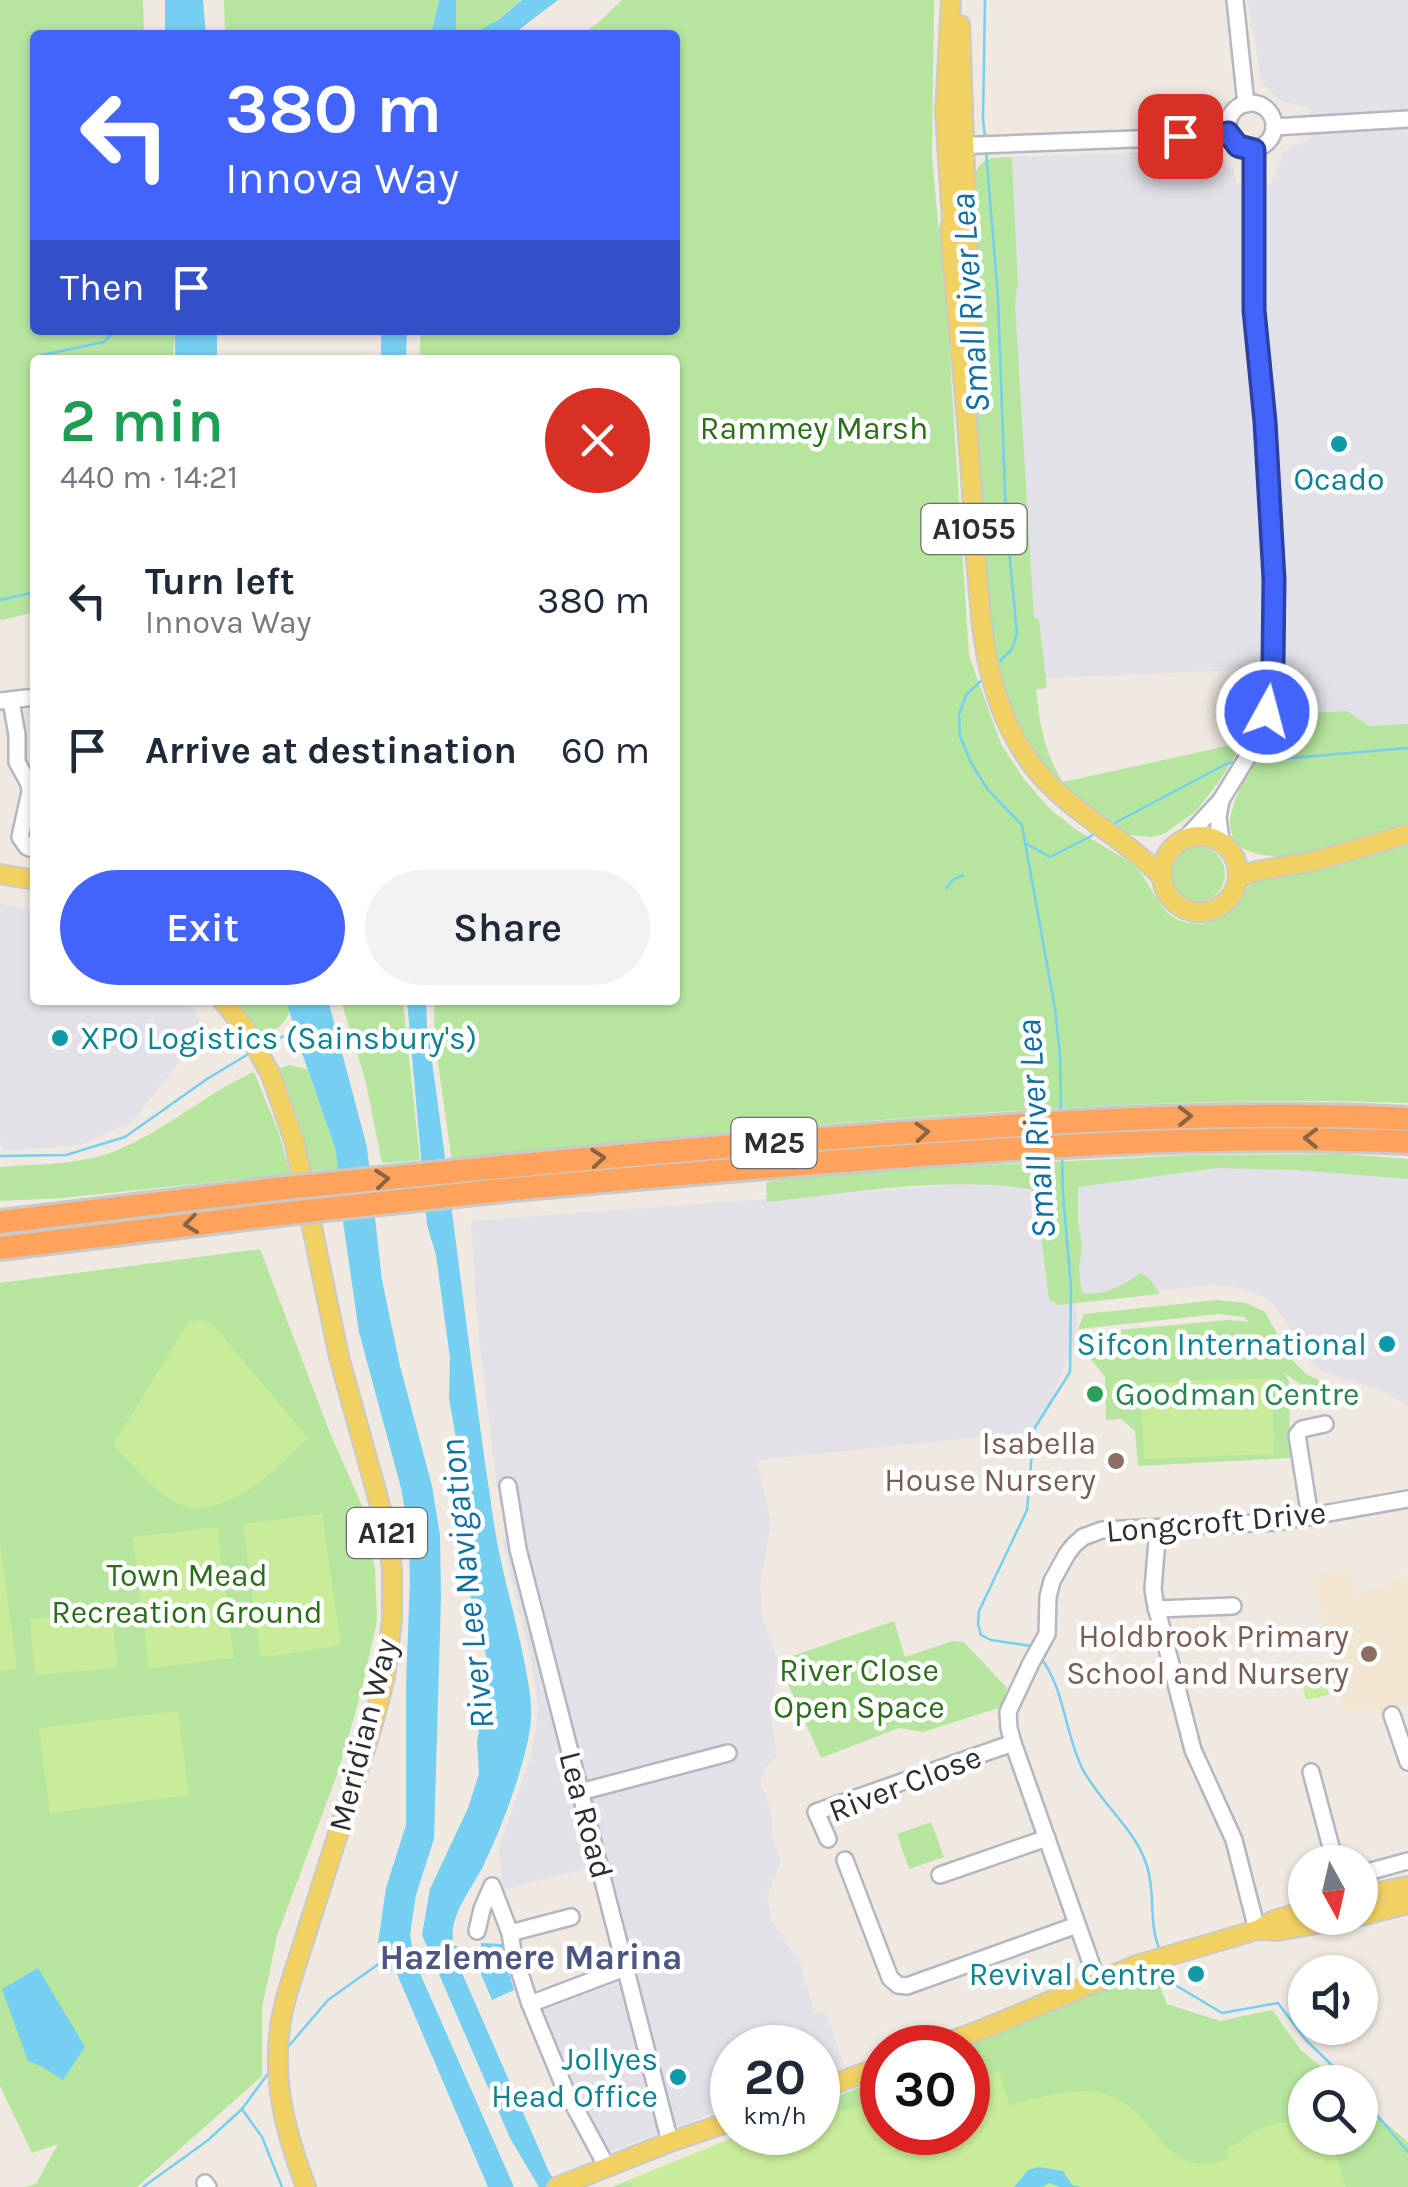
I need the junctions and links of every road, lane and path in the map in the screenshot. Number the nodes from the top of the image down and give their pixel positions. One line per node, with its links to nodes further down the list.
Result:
1 (950, 0): 8 (main road, A1055)
2 (959, 0): 8 (main road, A1055)
3 (1235, 2): 4 (street)
4 (1246, 104): 6 (street); 7 (street)
5 (1408, 119): 6 (street)
6 (1274, 127): 9 (street)
7 (1228, 133): 8 (street); 9 (street)
8 (963, 145): 17 (main road, A1055)
9 (1254, 150): 13 (street)
10 (6, 701): 11 (street)
11 (30, 792)
12 (30, 792): 18 (street)
13 (1221, 800): 15 (street); 16 (street)
14 (1408, 834): 19 (main road)
15 (1180, 841): 16 (main road); 17 (main road); 21 (main road)
16 (1227, 847): 19 (main road); 22 (main road)
17 (1132, 848): 21 (main road, A1055)
18 (30, 849)
19 (1304, 864): 22 (main road)
20 (0, 874): 23 (main road)
21 (1162, 877): 22 (main road)
22 (1238, 877)
23 (30, 879)
24 (226, 1005): 70 (main road, Meridian Way / A121)
25 (1408, 1119): 26 (highway, M25, one-way to 25)
26 (1088, 1132): 27 (highway, M25, one-way to 26); 28 (highway, M25); 28 (highway, M25, one-way to 26)
27 (1408, 1142)
28 (502, 1179): 29 (highway, M25, one-way to 28, bridge); 30 (highway, M25, one-way to 30, bridge)
29 (0, 1222)
30 (0, 1248)
31 (1325, 1424): 34 (street)
32 (508, 1486): 43 (street, Lea Road)
33 (1408, 1499): 34 (street, Longcroft Drive)
34 (1310, 1517): 35 (street, Longcroft Drive)
35 (1158, 1528): 37 (street); 39 (street, Longcroft Drive)
36 (1233, 1606): 37 (street)
37 (1156, 1609): 59 (street)
38 (1392, 1715): 41 (street)
39 (1013, 1743): 44 (street, Longcroft Drive); 45 (street, River Close)
40 (728, 1754): 43 (street)
41 (1408, 1761)
42 (1311, 1772): 46 (street)
43 (580, 1792): 62 (street, Lea Road)
44 (1047, 1838): 50 (street); 57 (street, Longcroft Drive)
45 (828, 1839)
46 (1330, 1845)
47 (845, 1860): 57 (street)
48 (1408, 1861): 49 (street)
49 (1378, 1869)
50 (940, 1875)
51 (1408, 1886): 52 (main road)
52 (1378, 1892)
53 (1408, 1904): 54 (main road)
54 (1378, 1912)
55 (571, 1916): 61 (street)
56 (1288, 1916): 59 (main road)
57 (1077, 1925): 63 (street, Longcroft Drive)
58 (1288, 1929): 59 (main road)
59 (1258, 1930): 63 (main road)
60 (478, 1931): 61 (street)
61 (510, 1933): 64 (street)
62 (625, 1968): 64 (street); 67 (street, Lea Road)
63 (1097, 1980): 65 (main road)
64 (530, 2004): 68 (street)
65 (990, 2026)
66 (710, 2128): 67 (main road)
67 (670, 2142): 68 (main road)
68 (607, 2168): 69 (main road)
69 (562, 2185)
70 (306, 2187)

